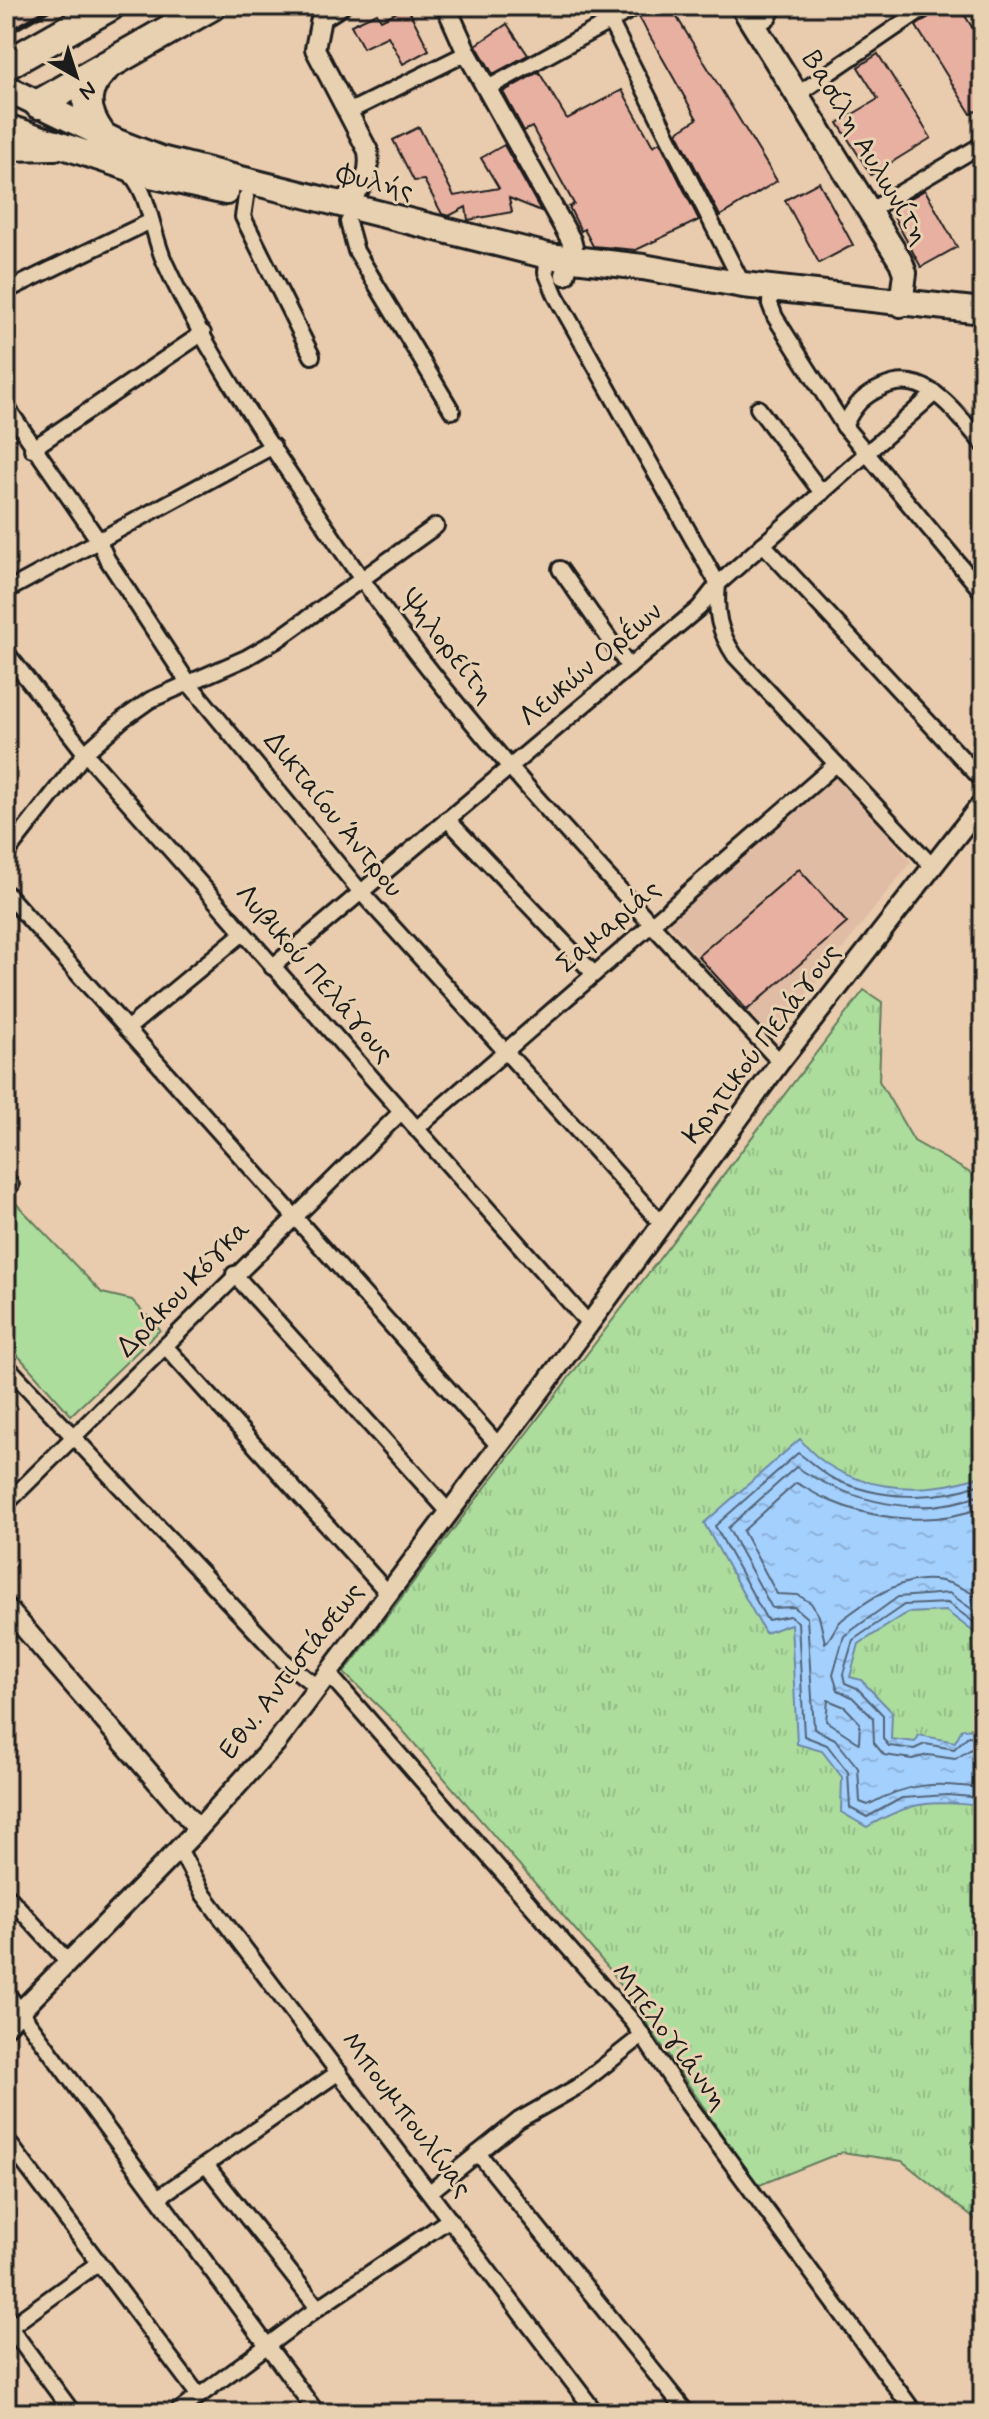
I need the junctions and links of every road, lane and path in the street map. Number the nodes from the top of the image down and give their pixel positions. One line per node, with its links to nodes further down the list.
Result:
1 (110, 6): 13 (highway)
2 (211, 6): 14 (highway)
3 (340, 6): 18 (street)
4 (638, 6): 9 (street)
5 (742, 6): 11 (main road, Βασίλη Αυλωνίτη)
6 (774, 6): 11 (street)
7 (927, 6): 16 (street)
8 (449, 7): 12 (street)
9 (621, 10): 10 (street)
10 (610, 21): 15 (street); 31 (street)
11 (755, 27): 16 (main road, Βασίλη Αυλωνίτη)
12 (467, 53): 15 (street); 18 (street)
13 (6, 65)
14 (108, 65): 17 (highway); 20 (highway)
15 (488, 88): 30 (street)
16 (798, 94): 27 (main road, Βασίλη Αυλωνίτη)
17 (20, 95): 19 (main road); 20 (main road, Φυλής)
18 (348, 112): 28 (street)
19 (6, 125): 22 (main road, Φυλής)
20 (101, 135): 28 (main road, Φυλής)
21 (983, 144): 27 (street)
22 (55, 145): 23 (highway); 24 (main road, Φυλής)
23 (6, 146)
24 (115, 164): 25 (main road, Φυλής); 29 (street, Ψηλορείτη)
25 (190, 184): 26 (main road, Φυλής); 29 (street)
26 (246, 197): 28 (main road, Φυλής); 37 (street)
27 (869, 211): 34 (main road, Βασίλη Αυλωνίτη)
28 (340, 212): 30 (main road, Φυλής); 41 (street)
29 (148, 216): 33 (street); 36 (street, Ψηλορείτη)
30 (557, 266): 31 (main road, Φυλής); 53 (street)
31 (743, 285): 32 (main road, Φυλής)
32 (771, 289): 34 (main road, Φυλής); 42 (street)
33 (6, 291)
34 (901, 305): 35 (main road, Φυλής)
35 (983, 311)
36 (203, 333): 44 (street, Ψηλορείτη); 45 (street)
37 (312, 356)
38 (935, 393): 42 (street); 43 (street); 46 (street, Λευκών Ορέων)
39 (6, 406): 45 (street, Δικταίου Άντρου)
40 (758, 408): 47 (street)
41 (452, 411)
42 (844, 426): 46 (street)
43 (983, 444)
44 (273, 446): 49 (street); 52 (street, Ψηλορείτη)
45 (32, 449): 49 (street, Δικταίου Άντρου)
46 (867, 454): 47 (street, Λευκών Ορέων); 55 (street)
47 (822, 493): 50 (street, Λευκών Ορέων)
48 (436, 526): 52 (street)
49 (99, 541): 54 (street); 58 (street, Δικταίου Άντρου)
50 (763, 544): 53 (street, Λευκών Ορέων); 62 (street)
51 (560, 569): 57 (street)
52 (360, 577): 58 (street); 61 (street, Ψηλορείτη)
53 (718, 584): 57 (street, Λευκών Ορέων); 60 (street)
54 (6, 591)
55 (983, 593)
56 (7, 657): 59 (street, Λυβικού Πελάγους)
57 (629, 667): 61 (street, Λευκών Ορέων)
58 (187, 681): 59 (street); 67 (street, Δικταίου Άντρου)
59 (85, 753): 65 (street); 70 (street, Λυβικού Πελάγους)
60 (836, 764): 66 (street); 69 (street, Σαμαριάς)
61 (508, 768): 64 (street, Λευκών Ορέων); 69 (street, Ψηλορείτη)
62 (983, 781)
63 (983, 802): 66 (street, Κρητικού Πελάγους)
64 (447, 819): 67 (street, Λευκών Ορέων); 72 (street)
65 (6, 854)
66 (933, 867): 75 (street, Κρητικού Πελάγους)
67 (360, 891): 71 (street, Λευκών Ορέων); 74 (street, Δικταίου Άντρου)
68 (6, 893): 73 (street)
69 (651, 924): 72 (street, Σαμαριάς); 75 (street, Ψηλορείτη)
70 (243, 933): 71 (street, Λυβικού Πελάγους); 73 (street)
71 (272, 967): 76 (street, Λυβικού Πελάγους)
72 (594, 974): 74 (street, Σαμαριάς)
73 (127, 1029): 78 (street)
74 (504, 1052): 77 (street, Σαμαριάς); 79 (street, Δικταίου Άντρου)
75 (780, 1062): 79 (street, Κρητικού Πελάγους)
76 (401, 1112): 77 (street, Λυβικού Πελάγους); 78 (street, Δράκου Κόγκα)
77 (416, 1129): 81 (street, Λυβικού Πελάγους)
78 (295, 1213): 80 (street, Δράκου Κόγκα); 85 (street)
79 (662, 1224): 81 (street, Κρητικού Πελάγους)
80 (234, 1274): 82 (street, Δράκου Κόγκα); 87 (street)
81 (589, 1324): 85 (street, Εθν. Αντιστάσεως)
82 (165, 1346): 84 (street, Δράκου Κόγκα); 88 (street)
83 (6, 1365): 84 (street, Μπελογιάννη)
84 (73, 1439): 86 (street, Δράκου Κόγκα); 90 (street, Μπελογιάννη)
85 (498, 1445): 87 (street, Εθν. Αντιστάσεως)
86 (6, 1504)
87 (449, 1512): 88 (street, Εθν. Αντιστάσεως)
88 (388, 1593): 90 (street, Εθν. Αντιστάσεως)
89 (6, 1607): 91 (street)
90 (323, 1680): 91 (street, Εθν. Αντιστάσεως); 98 (street, Μπελογιάννη)
91 (198, 1829): 92 (street, Εθν. Αντιστάσεως)
92 (178, 1847): 94 (street, Εθν. Αντιστάσεως); 99 (street, Μπουμπουλίνας)
93 (6, 1894): 94 (street)
94 (69, 1963): 96 (street, Εθν. Αντιστάσεως)
95 (6, 1992): 96 (street)
96 (21, 2011): 97 (street, Εθν. Αντιστάσεως); 104 (street)
97 (6, 2026)
98 (643, 2035): 101 (street); 116 (street, Μπελογιάννη)
99 (339, 2072): 102 (street); 103 (street, Μπουμπουλίνας)
100 (6, 2139): 106 (street)
101 (478, 2153): 103 (street); 115 (street)
102 (206, 2165): 104 (street); 107 (street)
103 (430, 2192): 105 (street, Μπουμπουλίνας)
104 (159, 2197): 109 (street)
105 (450, 2219): 107 (street); 114 (street, Μπουμπουλίνας)
106 (97, 2264): 108 (street); 110 (street)
107 (318, 2308): 109 (street)
108 (7, 2326): 111 (street)
109 (269, 2347): 110 (street); 113 (street)
110 (199, 2396): 112 (street)
111 (73, 2413)
112 (176, 2413)
113 (317, 2413)
114 (596, 2413)
115 (687, 2413)
116 (915, 2413)

